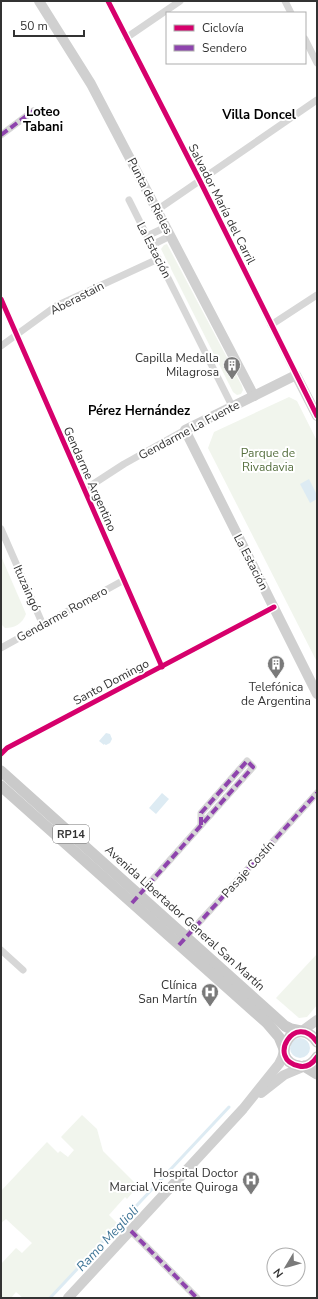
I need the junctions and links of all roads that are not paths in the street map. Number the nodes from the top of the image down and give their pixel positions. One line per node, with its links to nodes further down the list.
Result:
1 (39, 1): 14 (street, Punta de Rieles)
2 (108, 1): 6 (street, Salvador María del Carril)
3 (180, 1): 6 (street)
4 (285, 1): 5 (street)
5 (290, 12)
6 (126, 38): 12 (street, Salvador María del Carril)
7 (306, 41): 8 (street)
8 (317, 63)
9 (317, 100): 12 (street)
10 (33, 111): 11 (street)
11 (1, 135)
12 (200, 181): 14 (street); 21 (street, Salvador María del Carril)
13 (129, 200): 16 (street, La Estación)
14 (157, 210): 15 (street, Punta de Rieles)
15 (168, 231): 16 (street); 17 (street); 25 (street, Punta de Rieles)
16 (147, 236): 17 (street, La Estación)
17 (152, 245): 18 (street, La Estación)
18 (158, 258): 22 (street, Aberastain); 26 (street, La Estación)
19 (317, 295): 21 (street)
20 (1, 299): 22 (street, Gendarme Argentino)
21 (271, 325): 24 (street, Salvador María del Carril)
22 (17, 335): 23 (street, Aberastain); 29 (street, Gendarme Argentino)
23 (1, 346)
24 (296, 375): 25 (street, Gendarme La Fuente); 27 (street, Salvador María del Carril)
25 (254, 396): 26 (street, Gendarme La Fuente)
26 (232, 406): 28 (street, Gendarme La Fuente)
27 (317, 416)
28 (185, 430): 29 (street, Gendarme La Fuente); 32 (street, La Estación)
29 (84, 490): 31 (street, Gendarme Argentino)
30 (1, 529): 33 (street, Ituzaingó)
31 (124, 580): 33 (street, Gendarme Romero); 35 (street, Gendarme Argentino)
32 (274, 607): 35 (street, Santo Domingo); 36 (street, La Estación)
33 (43, 625): 34 (street, Gendarme Romero)
34 (3, 645)
35 (162, 666): 37 (street, Santo Domingo)
36 (317, 694)
37 (1, 754)
38 (1, 771): 42 (main road, Avenida Libertador General San Martín / RP14)
39 (1, 786): 42 (main road, Avenida Libertador General San Martín / RP14)
40 (317, 793): 43 (street, Pasaje Costín)
41 (201, 825): 41 (street); 42 (street)
42 (135, 899): 43 (main road, Avenida Libertador General San Martín / RP14)
43 (183, 941): 47 (main road, Avenida Libertador General San Martín / RP14); 49 (main road, Avenida Libertador General San Martín / RP14)
44 (1, 950): 45 (street)
45 (23, 970)
46 (317, 1020): 47 (street)
47 (301, 1031): 48 (main road, Avenida Libertador General San Martín); 49 (main road)
48 (317, 1042)
49 (284, 1050): 51 (main road, Avenida Libertador General San Martín); 53 (street)
50 (317, 1057): 51 (main road)
51 (304, 1067): 52 (main road); 53 (street)
52 (317, 1074)
53 (243, 1109): 54 (street)
54 (131, 1231): 55 (street); 56 (street)
55 (68, 1298)
56 (197, 1298)

